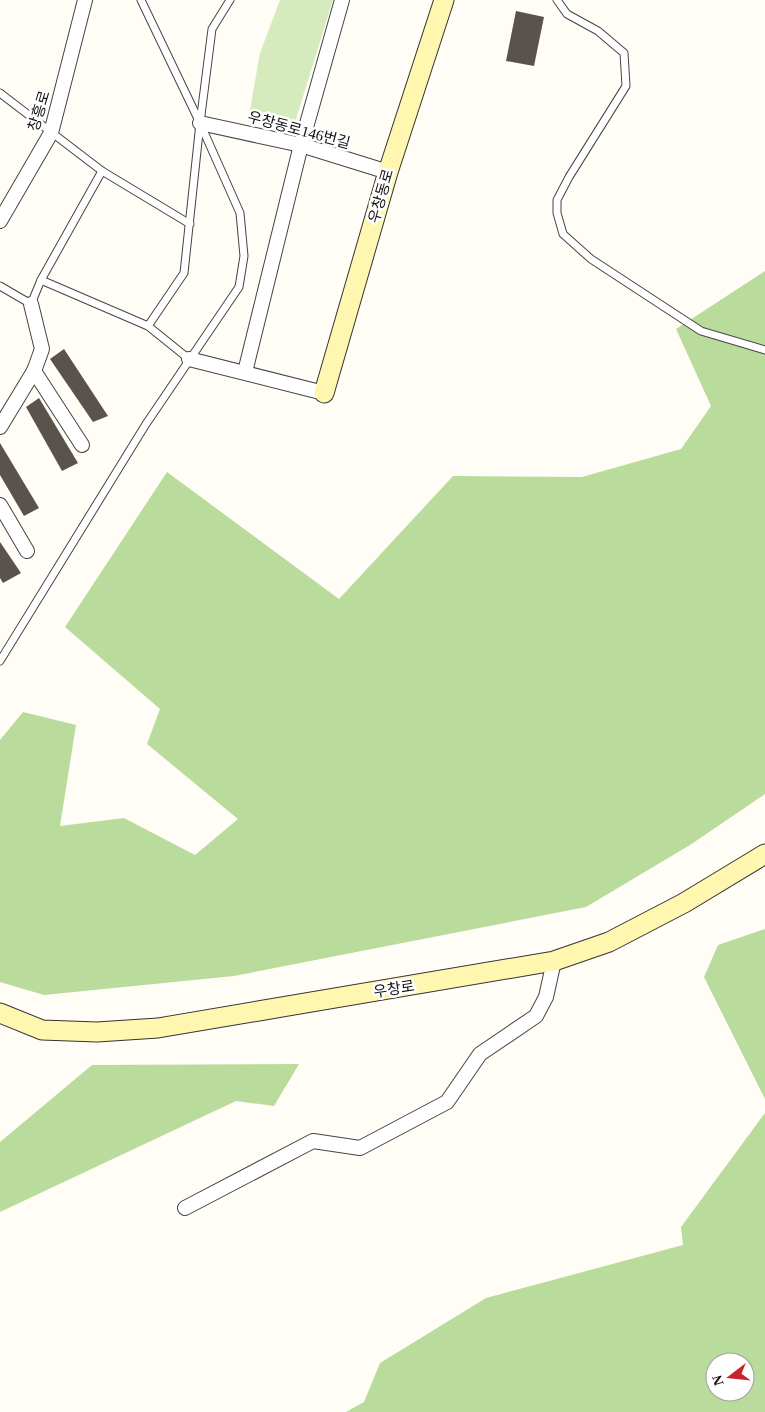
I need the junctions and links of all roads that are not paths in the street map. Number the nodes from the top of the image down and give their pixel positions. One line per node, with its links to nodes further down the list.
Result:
1 (85, 0): 9 (street, 창흥로)
2 (141, 0): 8 (lane)
3 (230, 0): 8 (lane)
4 (342, 0): 10 (street)
5 (444, 0): 12 (main road, 우창동로)
6 (557, 0): 19 (lane)
7 (0, 93): 9 (lane)
8 (200, 122): 10 (street, 우창동로146번길); 14 (lane); 20 (lane)
9 (51, 133): 11 (lane); 13 (street, 창흥로)
10 (301, 145): 12 (street, 우창동로146번길); 22 (street)
11 (102, 171): 14 (lane); 15 (lane)
12 (388, 172): 23 (main road, 우창동로)
13 (0, 221)
14 (190, 224): 18 (lane)
15 (41, 280): 17 (lane); 18 (lane)
16 (0, 286): 17 (lane)
17 (31, 304): 21 (street)
18 (148, 326): 20 (lane)
19 (765, 350)
20 (189, 359): 22 (street); 28 (lane)
21 (34, 371): 24 (street); 25 (street)
22 (245, 372): 23 (street)
23 (324, 393)
24 (0, 427)
25 (82, 446)
26 (0, 505): 27 (street)
27 (27, 551)
28 (0, 661)
29 (765, 854): 30 (main road, 우창로)
30 (554, 961): 31 (main road, 우창로); 32 (street)
31 (0, 1013)
32 (185, 1208)

